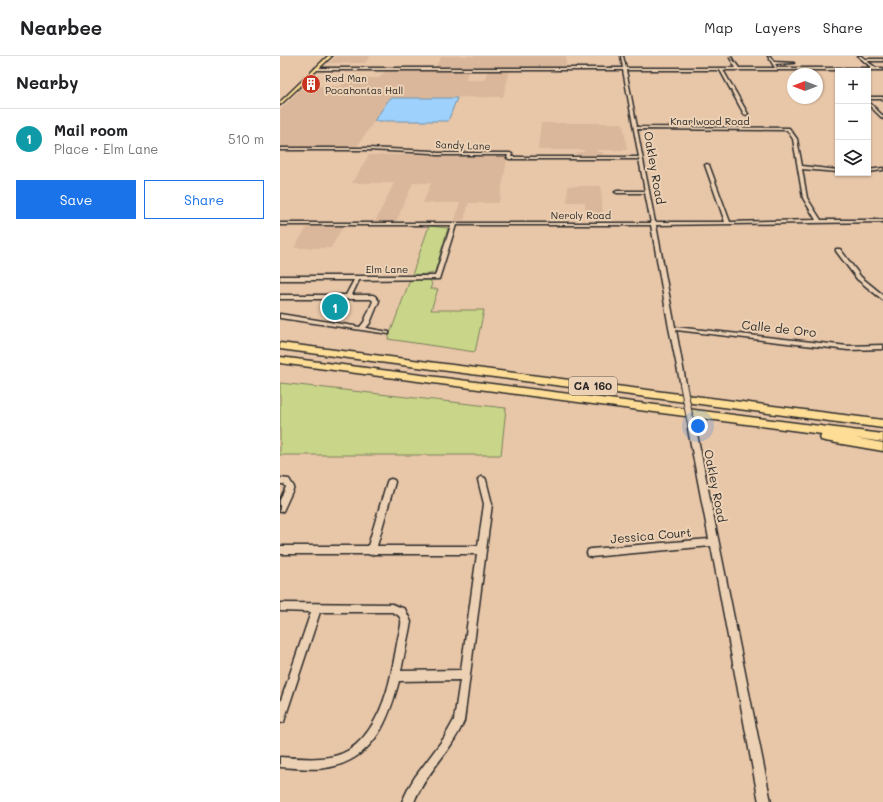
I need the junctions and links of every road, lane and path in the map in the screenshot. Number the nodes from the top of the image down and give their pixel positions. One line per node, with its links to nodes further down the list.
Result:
1 (330, 56): 10 (main road)
2 (622, 56): 15 (street, Oakley Road)
3 (769, 56): 9 (street)
4 (860, 56): 7 (street)
5 (731, 58): 12 (street)
6 (789, 59): 9 (street)
7 (865, 60): 8 (street); 14 (street)
8 (883, 60)
9 (773, 64): 13 (street)
10 (316, 69): 15 (street); 19 (main road)
11 (721, 69): 12 (street); 15 (street); 21 (street)
12 (738, 69): 13 (street)
13 (778, 69): 14 (street)
14 (875, 69): 16 (street)
15 (625, 70): 23 (street, Oakley Road)
16 (882, 70)
17 (871, 98): 18 (street)
18 (883, 98)
19 (280, 104)
20 (870, 104): 22 (street)
21 (746, 114)
22 (883, 120)
23 (635, 128): 25 (street, Oakley Road); 27 (street, Knarlwood Road)
24 (280, 149): 25 (street, Sandy Lane)
25 (641, 158): 32 (street, Oakley Road)
26 (707, 165): 35 (street)
27 (799, 167): 29 (street); 34 (street)
28 (883, 169): 30 (street)
29 (835, 170)
30 (871, 171)
31 (617, 192): 32 (street)
32 (646, 192): 38 (street, Oakley Road)
33 (883, 220): 34 (street, Neroly Road)
34 (819, 221): 35 (street, Neroly Road)
35 (728, 223): 38 (street, Neroly Road)
36 (280, 224): 37 (street, Neroly Road)
37 (454, 224): 38 (street, Neroly Road); 41 (street, Elm Lane)
38 (652, 224): 46 (street, Oakley Road)
39 (838, 250): 44 (street)
40 (280, 278): 41 (street, Elm Lane)
41 (357, 278): 43 (street)
42 (280, 297): 43 (street)
43 (348, 297): 47 (street)
44 (883, 298)
45 (280, 316): 47 (street)
46 (672, 328): 51 (street, Calle de Oro); 64 (street, Oakley Road, bridge)
47 (361, 329): 48 (street)
48 (387, 333)
49 (280, 340): 52 (highway)
50 (280, 346): 52 (highway, CA 160)
51 (883, 347)
52 (362, 356): 57 (highway, CA 160)
53 (280, 360): 55 (highway, CA 160)
54 (280, 365): 55 (highway)
55 (425, 379): 56 (highway, CA 160)
56 (709, 417): 58 (highway); 59 (highway, CA 160)
57 (883, 424)
58 (883, 438)
59 (883, 447)
60 (482, 480): 66 (street)
61 (280, 481): 63 (street)
62 (391, 482): 67 (street)
63 (280, 509)
64 (713, 542): 68 (street, Jessica Court); 76 (street, Oakley Road)
65 (280, 550): 67 (street)
66 (481, 550): 67 (street); 71 (street)
67 (371, 551)
68 (591, 552)
69 (280, 607): 70 (street)
70 (317, 607): 72 (street); 73 (street)
71 (465, 674): 72 (street); 75 (street)
72 (396, 676): 74 (street)
73 (280, 718)
74 (280, 762)
75 (408, 802)
76 (765, 802)

